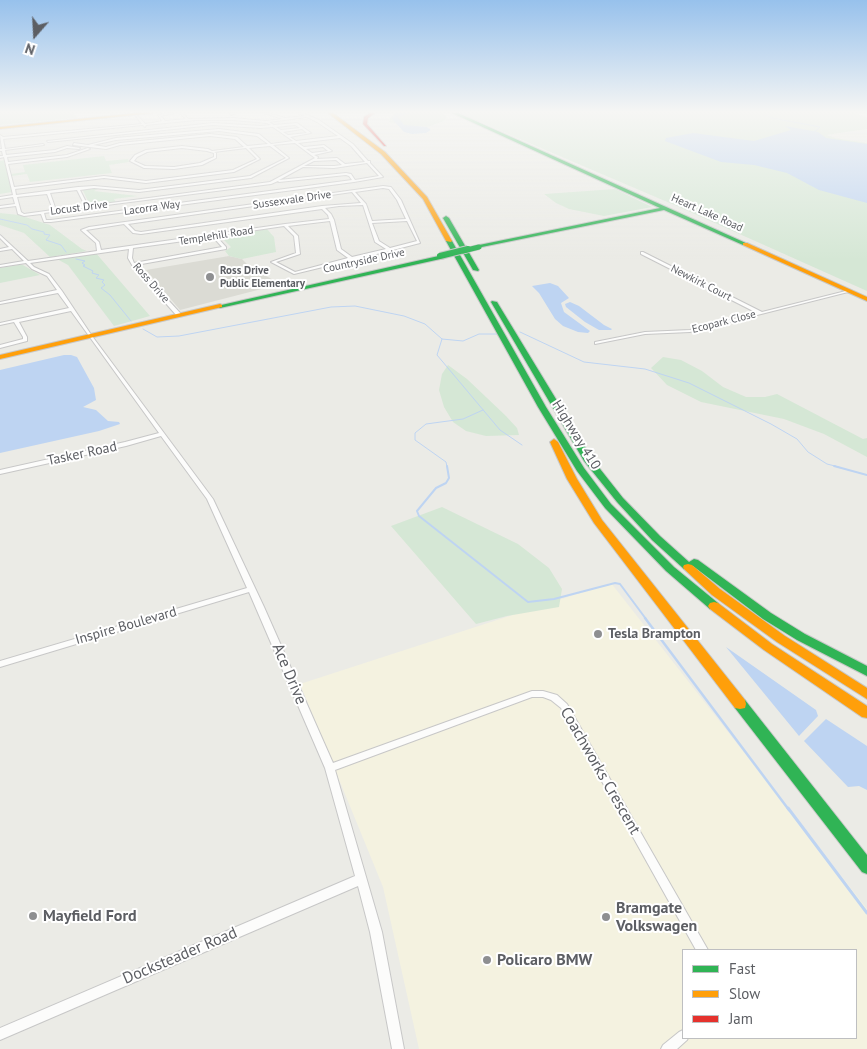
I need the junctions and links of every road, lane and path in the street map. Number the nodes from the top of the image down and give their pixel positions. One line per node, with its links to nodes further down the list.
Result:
1 (15, 162): 12 (street)
2 (133, 162): 16 (street)
3 (204, 162): 15 (street)
4 (253, 162): 17 (street)
5 (281, 162): 22 (street)
6 (311, 162): 14 (street)
7 (340, 162): 13 (street)
8 (369, 162): 13 (street); 20 (street)
9 (391, 162): 75 (main road, Highway 410)
10 (399, 162): 77 (main road, Highway 410)
11 (563, 162): 38 (main road, Heart Lake Road)
12 (6, 163): 23 (street)
13 (344, 165): 14 (street)
14 (303, 166): 19 (street)
15 (185, 167): 16 (street); 17 (street)
16 (180, 168): 18 (street)
17 (193, 176): 18 (street); 22 (street)
18 (188, 177): 21 (street); 23 (street)
19 (278, 181): 20 (street); 27 (street, Locust Drive)
20 (354, 181): 31 (street)
21 (194, 184): 22 (street); 24 (street); 26 (street)
22 (200, 184): 27 (street)
23 (13, 188): 29 (street)
24 (78, 188): 25 (street); 36 (street)
25 (48, 192): 29 (street); 40 (street)
26 (201, 192): 27 (street, Locust Drive); 32 (street); 36 (street, Locust Drive)
27 (206, 192): 31 (street)
28 (354, 192): 33 (street); 39 (street, Sussexvale Drive); 44 (street, Sussexvale Drive)
29 (15, 196): 30 (street); 34 (street)
30 (0, 198)
31 (213, 200): 32 (street); 39 (street)
32 (208, 201): 39 (street); 41 (street, Lacorra Way)
33 (364, 204): 37 (street); 45 (street)
34 (17, 205): 35 (street); 41 (street, Locust Drive)
35 (0, 207)
36 (87, 207): 40 (street, Locust Drive)
37 (322, 207): 42 (street); 43 (street)
38 (665, 208): 62 (main road, Heart Lake Road); 68 (main road, Countryside Drive, bridge)
39 (219, 210): 42 (street); 46 (street, Sussexvale Drive)
40 (55, 211): 41 (street, Locust Drive)
41 (42, 213)
42 (228, 220): 46 (street); 48 (street)
43 (332, 220): 47 (street, Templehill Road); 57 (street)
44 (409, 220): 45 (street); 54 (street, Sussexvale Drive)
45 (370, 222): 54 (street)
46 (125, 223): 55 (street, Sussexvale Drive)
47 (285, 225): 48 (street, Templehill Road); 57 (street, Sussexvale Drive)
48 (238, 232): 50 (street, Templehill Road)
49 (0, 236): 51 (street, Ace Drive)
50 (214, 236): 52 (street, Templehill Road); 59 (street)
51 (13, 248): 53 (street); 58 (street, Ace Drive)
52 (131, 248): 55 (street, Templehill Road); 59 (street, Ross Drive)
53 (0, 250)
54 (391, 250): 57 (street, Sussexvale Drive)
55 (99, 251): 58 (street, Templehill Road)
56 (642, 253): 67 (street, Newkirk Court)
57 (352, 259)
58 (27, 262): 60 (street); 61 (street, Ace Drive)
59 (133, 264): 68 (street, Ross Drive)
60 (0, 266)
61 (60, 291): 65 (street); 66 (street, Ace Drive)
62 (850, 292): 64 (main road, Heart Lake Road); 67 (street, Ecopark Close)
63 (0, 296): 65 (street)
64 (867, 300)
65 (2, 302)
66 (72, 309): 69 (street); 71 (street, Ace Drive)
67 (761, 313): 72 (street, Ecopark Close)
68 (179, 315): 71 (main road, Countryside Drive)
69 (16, 321): 70 (street); 73 (street)
70 (0, 324)
71 (90, 336): 74 (main road, Countryside Drive); 76 (street, Ace Drive)
72 (597, 343)
73 (0, 347)
74 (0, 357)
75 (542, 407): 83 (main road, Highway 410); 85 (main road)
76 (162, 434): 78 (street, Tasker Road); 79 (street, Ace Drive)
77 (574, 436): 81 (main road); 82 (main road, Highway 410)
78 (0, 472)
79 (251, 589): 80 (street, Inspire Boulevard); 84 (street, Ace Drive)
80 (0, 664)
81 (867, 671)
82 (867, 694)
83 (867, 713)
84 (330, 768): 86 (street, Ace Drive); 87 (street, Coachworks Crescent)
85 (867, 867)
86 (361, 879): 88 (street, Docksteader Road); 90 (street, Ace Drive)
87 (701, 949)
88 (0, 1034)
89 (682, 1037): 91 (street)
90 (398, 1049)
91 (667, 1049)

